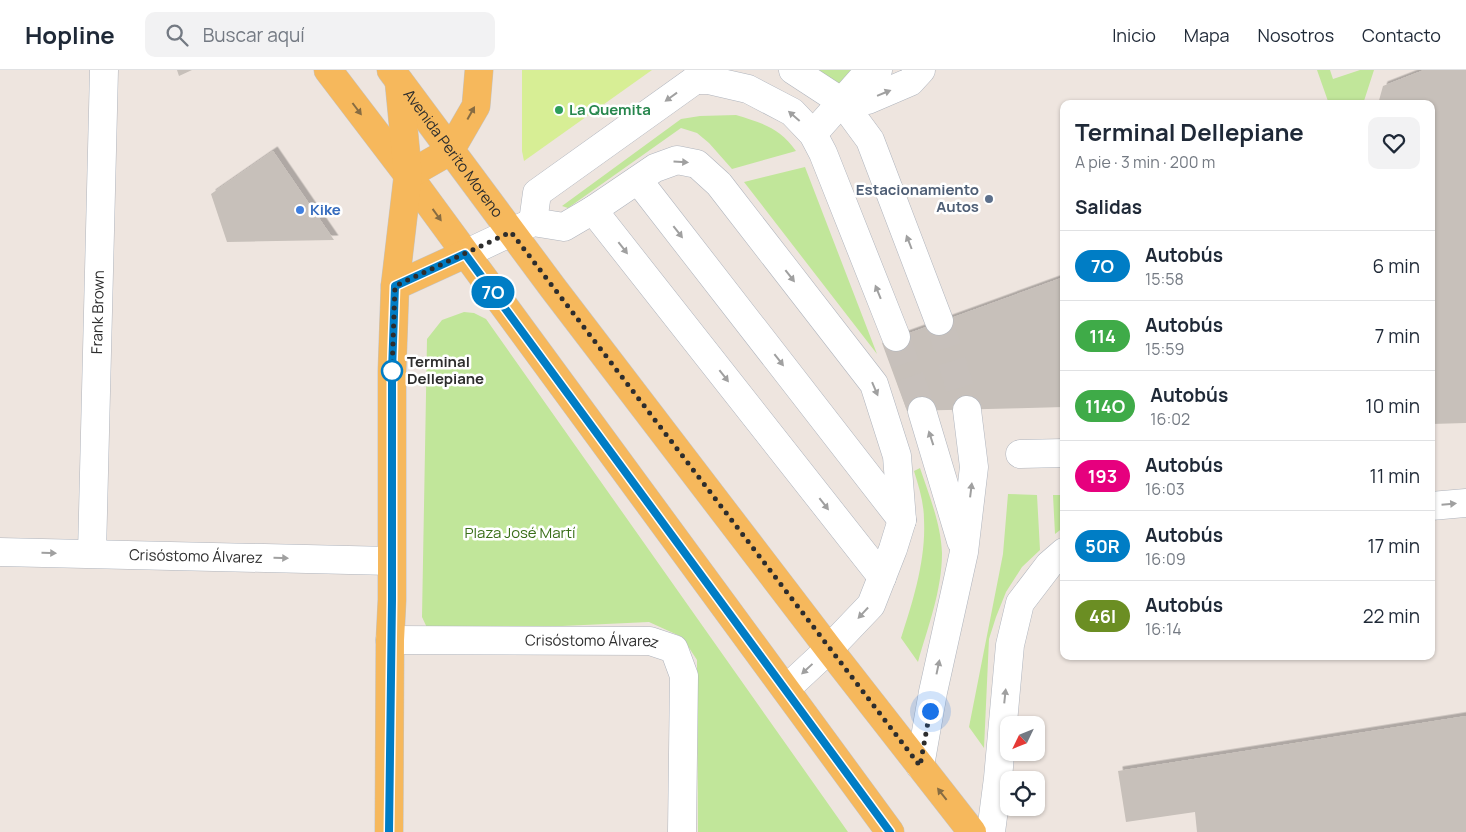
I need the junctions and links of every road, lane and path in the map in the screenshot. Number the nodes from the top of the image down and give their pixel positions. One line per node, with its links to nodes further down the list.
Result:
1 (104, 70): 29 (street, Frank Brown)
2 (328, 70): 12 (main road, one-way to 12)
3 (479, 70): 11 (main road, one-way to 3)
4 (793, 70): 9 (street)
5 (878, 70): 9 (street)
6 (921, 70): 9 (street, one-way to 6)
7 (396, 73): 11 (main road, Avenida Perito Moreno); 12 (main road)
8 (703, 75): 10 (street, one-way to 8); 15 (street, one-way to 15)
9 (842, 102): 10 (street); 18 (street, one-way to 9)
10 (813, 134): 19 (street, one-way to 10)
11 (450, 151): 12 (main road); 15 (main road, Avenida Perito Moreno)
12 (408, 175): 16 (main road, one-way to 16); 17 (main road)
13 (638, 180): 14 (street); 26 (street, one-way to 26); 26 (street, one-way to 26)
14 (593, 210): 15 (street); 32 (street, one-way to 32)
15 (522, 227): 16 (street); 34 (main road, Avenida Perito Moreno)
16 (465, 254): 17 (main road); 35 (main road)
17 (395, 286): 31 (main road)
18 (939, 321)
19 (896, 337)
20 (967, 410): 28 (street, one-way to 20)
21 (922, 411): 28 (street, one-way to 21)
22 (1060, 453): 23 (street)
23 (1020, 454)
24 (1466, 503): 25 (street, one-way to 24)
25 (1435, 506)
26 (902, 520): 32 (street)
27 (0, 552): 29 (street, Crisóstomo Álvarez, one-way to 29)
28 (964, 552): 36 (street, one-way to 28)
29 (92, 553): 31 (street, Crisóstomo Álvarez, one-way to 31)
30 (1060, 555): 41 (street, one-way to 30)
31 (391, 561): 33 (main road)
32 (882, 577): 34 (street, one-way to 34)
33 (390, 640): 37 (main road); 38 (street, Crisóstomo Álvarez)
34 (829, 649): 35 (street, one-way to 35); 36 (main road, Avenida Perito Moreno)
35 (786, 690): 39 (main road)
36 (920, 766): 40 (main road, Avenida Perito Moreno, one-way to 36)
37 (388, 832)
38 (682, 832)
39 (890, 832)
40 (972, 832)
41 (991, 832)

